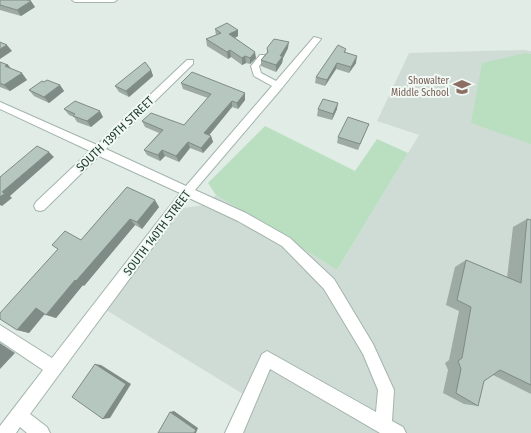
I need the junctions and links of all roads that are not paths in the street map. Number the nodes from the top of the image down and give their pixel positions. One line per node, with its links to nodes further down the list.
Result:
1 (75, 0): 2 (street)
2 (114, 0)
3 (317, 39): 6 (street, SOUTH 140TH STREET)
4 (263, 57): 6 (street)
5 (190, 62): 8 (street, SOUTH 139TH STREET)
6 (279, 86): 9 (street, SOUTH 140TH STREET)
7 (0, 105): 8 (street)
8 (98, 150): 9 (street); 10 (street, SOUTH 139TH STREET)
9 (188, 192): 12 (street, SOUTH 140TH STREET); 14 (street)
10 (40, 206)
11 (0, 332): 12 (street)
12 (54, 369): 13 (street, SOUTH 140TH STREET)
13 (18, 416): 15 (street, SOUTH 140TH STREET); 16 (street)
14 (390, 429): 17 (street)
15 (5, 433)
16 (41, 433)
17 (234, 433)

